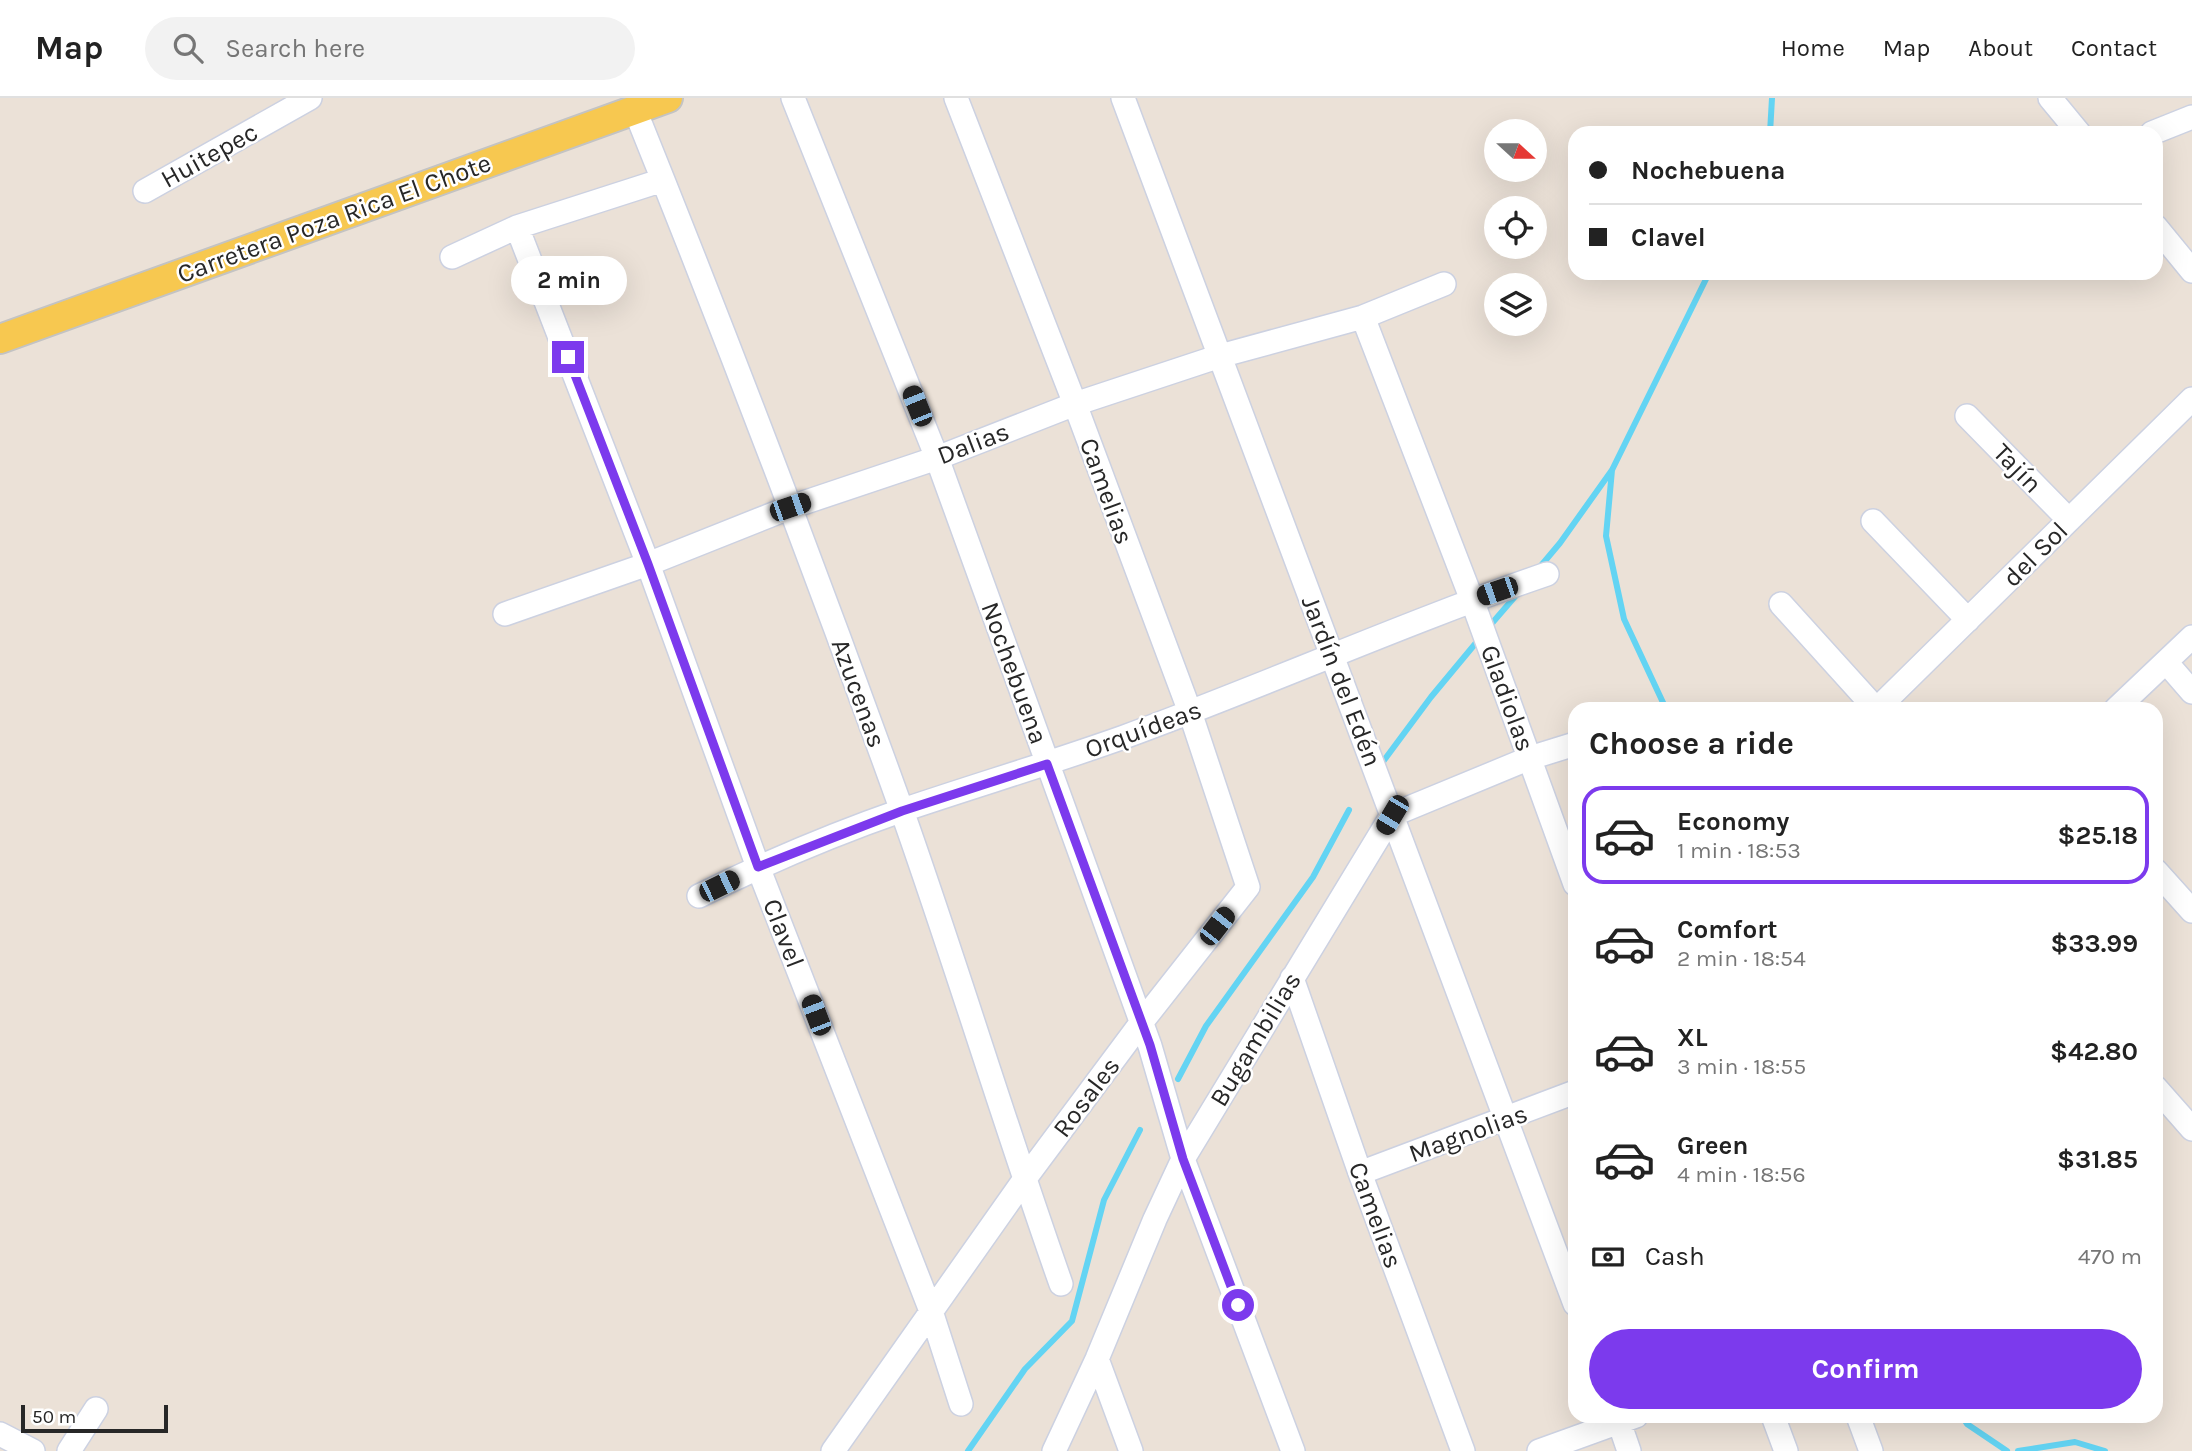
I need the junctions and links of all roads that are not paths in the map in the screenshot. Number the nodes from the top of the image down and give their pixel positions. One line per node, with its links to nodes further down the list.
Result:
1 (310, 98): 12 (street, Huitepec)
2 (668, 98): 7 (main road, Carretera Poza Rica El Chote)
3 (793, 98): 24 (street, Nochebuena)
4 (956, 98): 22 (street, Camelias)
5 (1124, 98): 20 (street, Jardín del Edén)
6 (2050, 98): 9 (street)
7 (635, 110): 11 (street, Azucenas); 19 (main road, Carretera Poza Rica El Chote)
8 (2192, 117): 10 (street)
9 (2073, 126)
10 (2163, 129)
11 (663, 180): 13 (street); 25 (street, Azucenas)
12 (145, 191)
13 (517, 227): 15 (street); 28 (street, Clavel)
14 (2163, 234): 16 (street)
15 (452, 257)
16 (2187, 257)
17 (1444, 284): 18 (street, Dalias)
18 (1363, 317): 20 (street, Dalias); 31 (street, Gladiolas)
19 (0, 339)
20 (1220, 356): 22 (street, Dalias); 35 (street, Jardín del Edén)
21 (2192, 399): 26 (street, del Sol)
22 (1075, 404): 24 (street, Dalias); 41 (street, Camelias)
23 (1967, 416): 26 (street, Tajín)
24 (937, 458): 25 (street, Dalias); 44 (street, Nochebuena)
25 (790, 507): 28 (street, Dalias); 45 (street, Azucenas)
26 (2069, 520): 33 (street, del Sol)
27 (1873, 522): 33 (street)
28 (648, 564): 32 (street, Dalias); 48 (street, Clavel)
29 (1548, 574): 31 (street, Orquídeas)
30 (1781, 604): 38 (street)
31 (1474, 606): 35 (street, Orquídeas); 43 (street, Gladiolas)
32 (505, 614)
33 (1968, 620): 39 (street, del Sol)
34 (2192, 638): 36 (street)
35 (1332, 655): 41 (street, Orquídeas); 46 (street, Jardín del Edén)
36 (2166, 662): 37 (street); 40 (street)
37 (2192, 692)
38 (1871, 702)
39 (1884, 702)
40 (2123, 702)
41 (1190, 712): 44 (street, Orquídeas); 50 (street, Camelias)
42 (1568, 746): 43 (street)
43 (1530, 758): 46 (street); 47 (street, Gladiolas)
44 (1047, 764): 45 (street, Orquídeas); 54 (street, Nochebuena)
45 (902, 811): 48 (street, Orquídeas); 61 (street, Azucenas)
46 (1392, 815): 53 (street, Bugambilias); 57 (street, Jardín del Edén)
47 (1568, 864)
48 (758, 867): 51 (street, Orquídeas); 64 (street, Clavel)
49 (2163, 879): 52 (street)
50 (1248, 887): 54 (street, Rosales)
51 (699, 896)
52 (2192, 911)
53 (1292, 978): 59 (street, Bugambilias); 60 (street, Camelias)
54 (1141, 1023): 59 (street, Nochebuena); 61 (street, Rosales)
55 (1568, 1095): 57 (street, Magnolias)
56 (2163, 1096): 58 (street)
57 (1506, 1119): 60 (street, Magnolias); 63 (street, Jardín del Edén)
58 (2192, 1129)
59 (1183, 1159): 65 (street, Bugambilias); 78 (street, Nochebuena)
60 (1360, 1172): 79 (street, Camelias)
61 (1024, 1180): 62 (street, Azucenas); 64 (street, Rosales)
62 (1061, 1284)
63 (1568, 1285)
64 (931, 1311): 66 (street, Clavel); 75 (street, Rosales)
65 (1097, 1359): 76 (street, Bugambilias); 77 (street)
66 (961, 1404)
67 (96, 1409): 74 (street)
68 (1611, 1423): 80 (street)
69 (1625, 1423): 81 (street)
70 (1776, 1423): 82 (street)
71 (1861, 1423): 83 (street)
72 (0, 1434): 73 (street)
73 (33, 1451)
74 (69, 1451)
75 (833, 1451)
76 (1054, 1451)
77 (1131, 1451)
78 (1293, 1451)
79 (1463, 1451)
80 (1539, 1451)
81 (1629, 1451)
82 (1786, 1451)
83 (1871, 1451)

